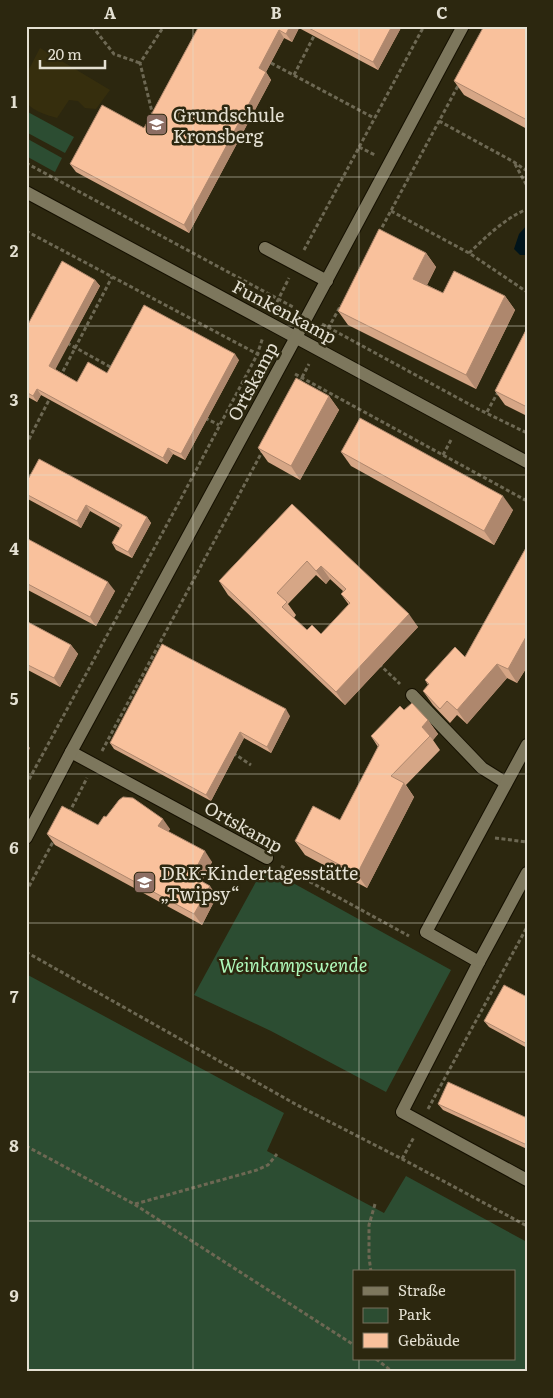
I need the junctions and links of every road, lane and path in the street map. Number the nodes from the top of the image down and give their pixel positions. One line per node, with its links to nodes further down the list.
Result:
1 (92, 26): 5 (path)
2 (164, 26): 5 (path)
3 (319, 26): 7 (path)
4 (463, 26): 23 (street, Ortskamp)
5 (140, 63): 9 (path)
6 (271, 63): 7 (path)
7 (294, 75): 10 (path)
8 (462, 78): 11 (path)
9 (153, 117)
10 (374, 118)
11 (439, 121): 12 (path); 18 (path)
12 (514, 162): 14 (path); 15 (path)
13 (26, 163): 26 (path)
14 (527, 171)
15 (527, 186)
16 (26, 192): 28 (street, Funkenkamp)
17 (527, 209): 21 (path)
18 (391, 211): 19 (path); 21 (path)
19 (378, 236)
20 (265, 248): 23 (street)
21 (469, 253): 24 (path)
22 (112, 277): 30 (path)
23 (326, 281): 26 (street, Ortskamp)
24 (527, 292)
25 (342, 303): 27 (path)
26 (308, 315): 27 (path); 28 (street, Ortskamp)
27 (328, 328): 31 (path); 37 (path)
28 (296, 337): 31 (street, Funkenkamp); 51 (street, Ortskamp)
29 (66, 343): 30 (path)
30 (74, 347): 32 (path); 33 (path)
31 (318, 348): 34 (path); 43 (street, Funkenkamp)
32 (117, 370)
33 (58, 381)
34 (297, 386)
35 (500, 388): 37 (path)
36 (54, 390): 41 (path)
37 (487, 412): 40 (path)
38 (202, 416): 39 (path, Ortskamp)
39 (219, 425)
40 (527, 433)
41 (26, 445)
42 (264, 447): 46 (path)
43 (527, 462)
44 (101, 646): 55 (path)
45 (378, 663): 48 (path)
46 (136, 687): 47 (path); 52 (path)
47 (144, 691)
48 (412, 695): 54 (street)
49 (527, 745): 54 (street)
50 (231, 748): 53 (path)
51 (71, 752): 52 (street, Ortskamp); 59 (street, Ortskamp)
52 (95, 765): 56 (path); 61 (street, Ortskamp)
53 (251, 765)
54 (506, 783): 58 (street)
55 (26, 785)
56 (67, 816)
57 (58, 833): 63 (path)
58 (478, 835): 60 (path); 65 (street)
59 (26, 838)
60 (527, 842)
61 (268, 858): 65 (path, Ortskamp)
62 (527, 873): 67 (street)
63 (26, 892)
64 (527, 927): 68 (path)
65 (426, 932): 67 (street)
66 (26, 952): 71 (path)
67 (479, 962): 68 (street)
68 (421, 1123): 71 (path); 72 (street)
69 (26, 1146): 73 (path)
70 (277, 1154): 73 (path)
71 (402, 1159): 75 (path)
72 (527, 1180)
73 (134, 1204): 77 (path)
74 (375, 1204): 76 (path)
75 (527, 1226)
76 (371, 1270)
77 (353, 1344)
78 (381, 1361): 79 (path)
79 (393, 1372)

